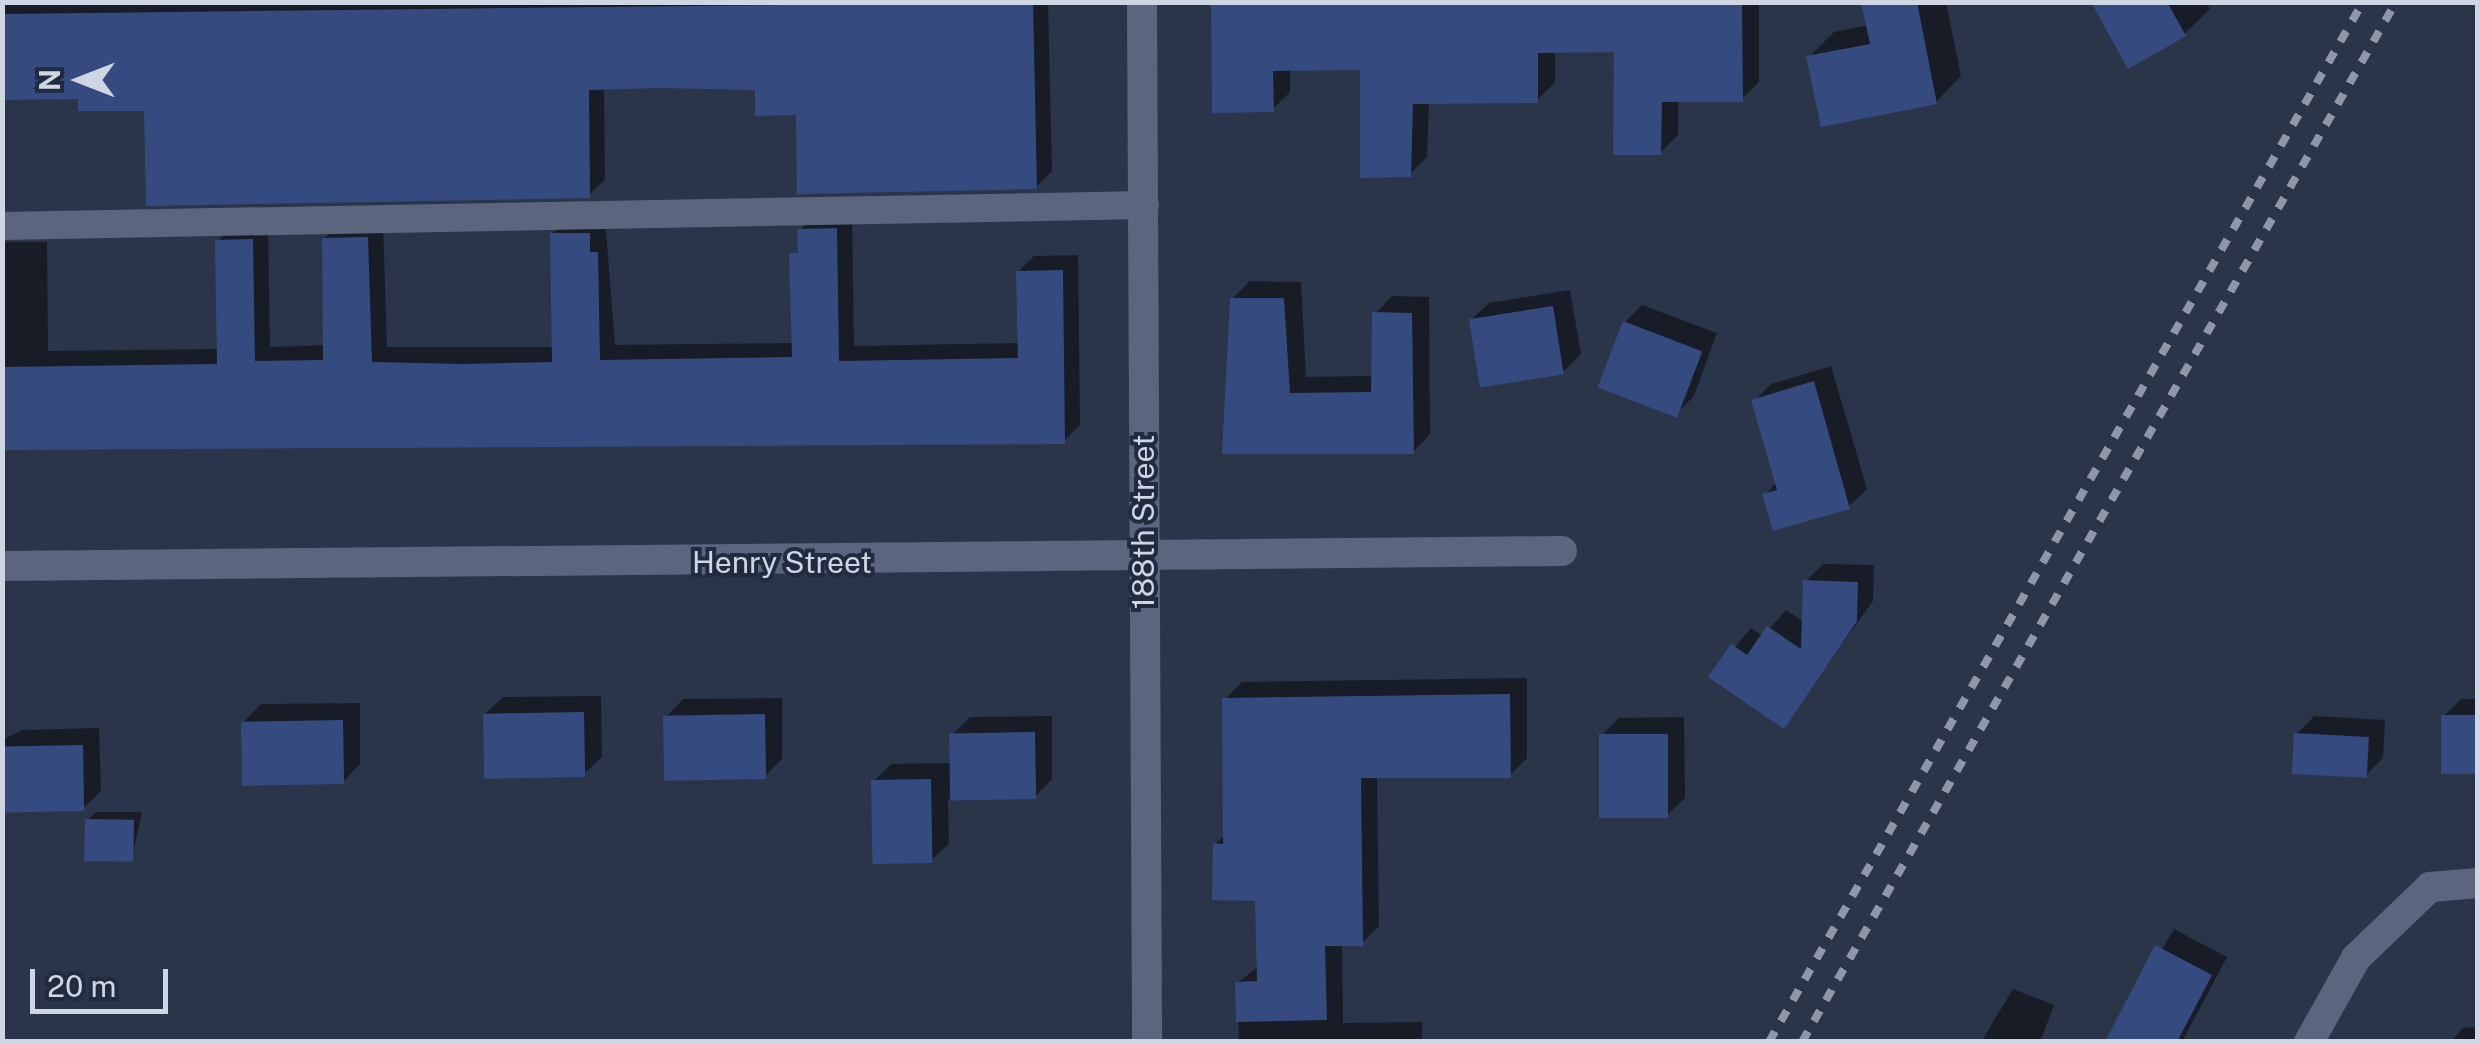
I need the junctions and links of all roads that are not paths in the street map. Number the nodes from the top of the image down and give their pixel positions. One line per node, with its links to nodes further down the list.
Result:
1 (1142, 2): 2 (street, 188th Street)
2 (1145, 205): 3 (lane); 5 (street, 188th Street)
3 (2, 226)
4 (1562, 551): 5 (street, Henry Street)
5 (1142, 560): 6 (street, Henry Street); 8 (street, 188th Street)
6 (2, 566)
7 (2478, 883): 9 (street)
8 (1147, 1042)
9 (2309, 1042)

